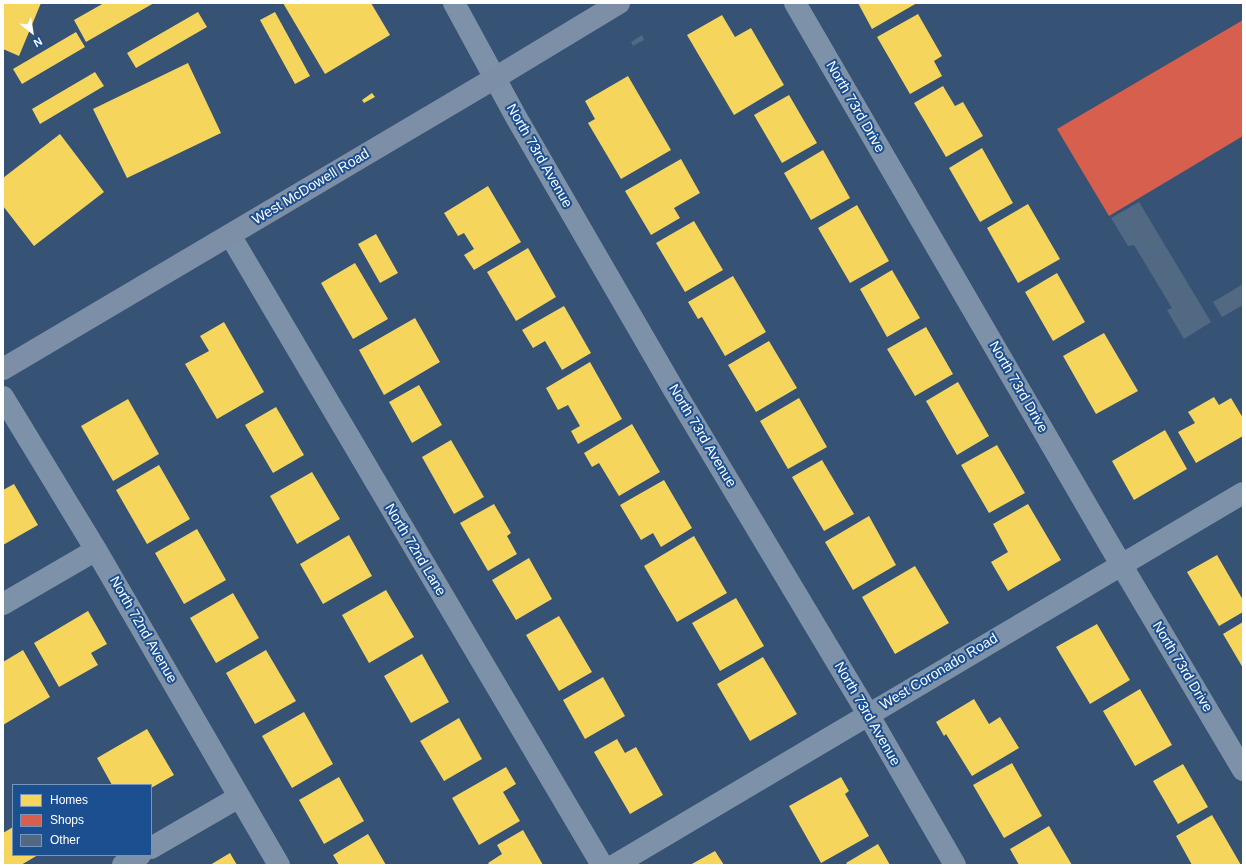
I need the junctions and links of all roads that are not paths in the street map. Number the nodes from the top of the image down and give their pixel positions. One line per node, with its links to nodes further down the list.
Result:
1 (454, 3): 4 (street, North 73rd Avenue)
2 (619, 3): 4 (main road, West McDowell Road)
3 (795, 3): 10 (street, North 73rd Drive)
4 (495, 78): 5 (main road, West McDowell Road); 12 (street, North 73rd Avenue)
5 (230, 235): 6 (main road, West McDowell Road); 19 (street, North 72nd Lane)
6 (3, 369)
7 (3, 397): 9 (street, North 72nd Avenue)
8 (1243, 493): 10 (street, West Coronado Road)
9 (96, 550): 11 (street); 14 (street, North 72nd Avenue)
10 (1122, 564): 12 (street, West Coronado Road); 13 (street, North 73rd Drive)
11 (3, 604)
12 (868, 714): 20 (street, West Coronado Road); 21 (street, North 73rd Avenue)
13 (1243, 770)
14 (239, 797): 15 (street); 18 (street, North 72nd Avenue)
15 (152, 847)
16 (138, 856): 17 (street)
17 (123, 865)
18 (279, 865)
19 (602, 865)
20 (615, 865)
21 (955, 865)

